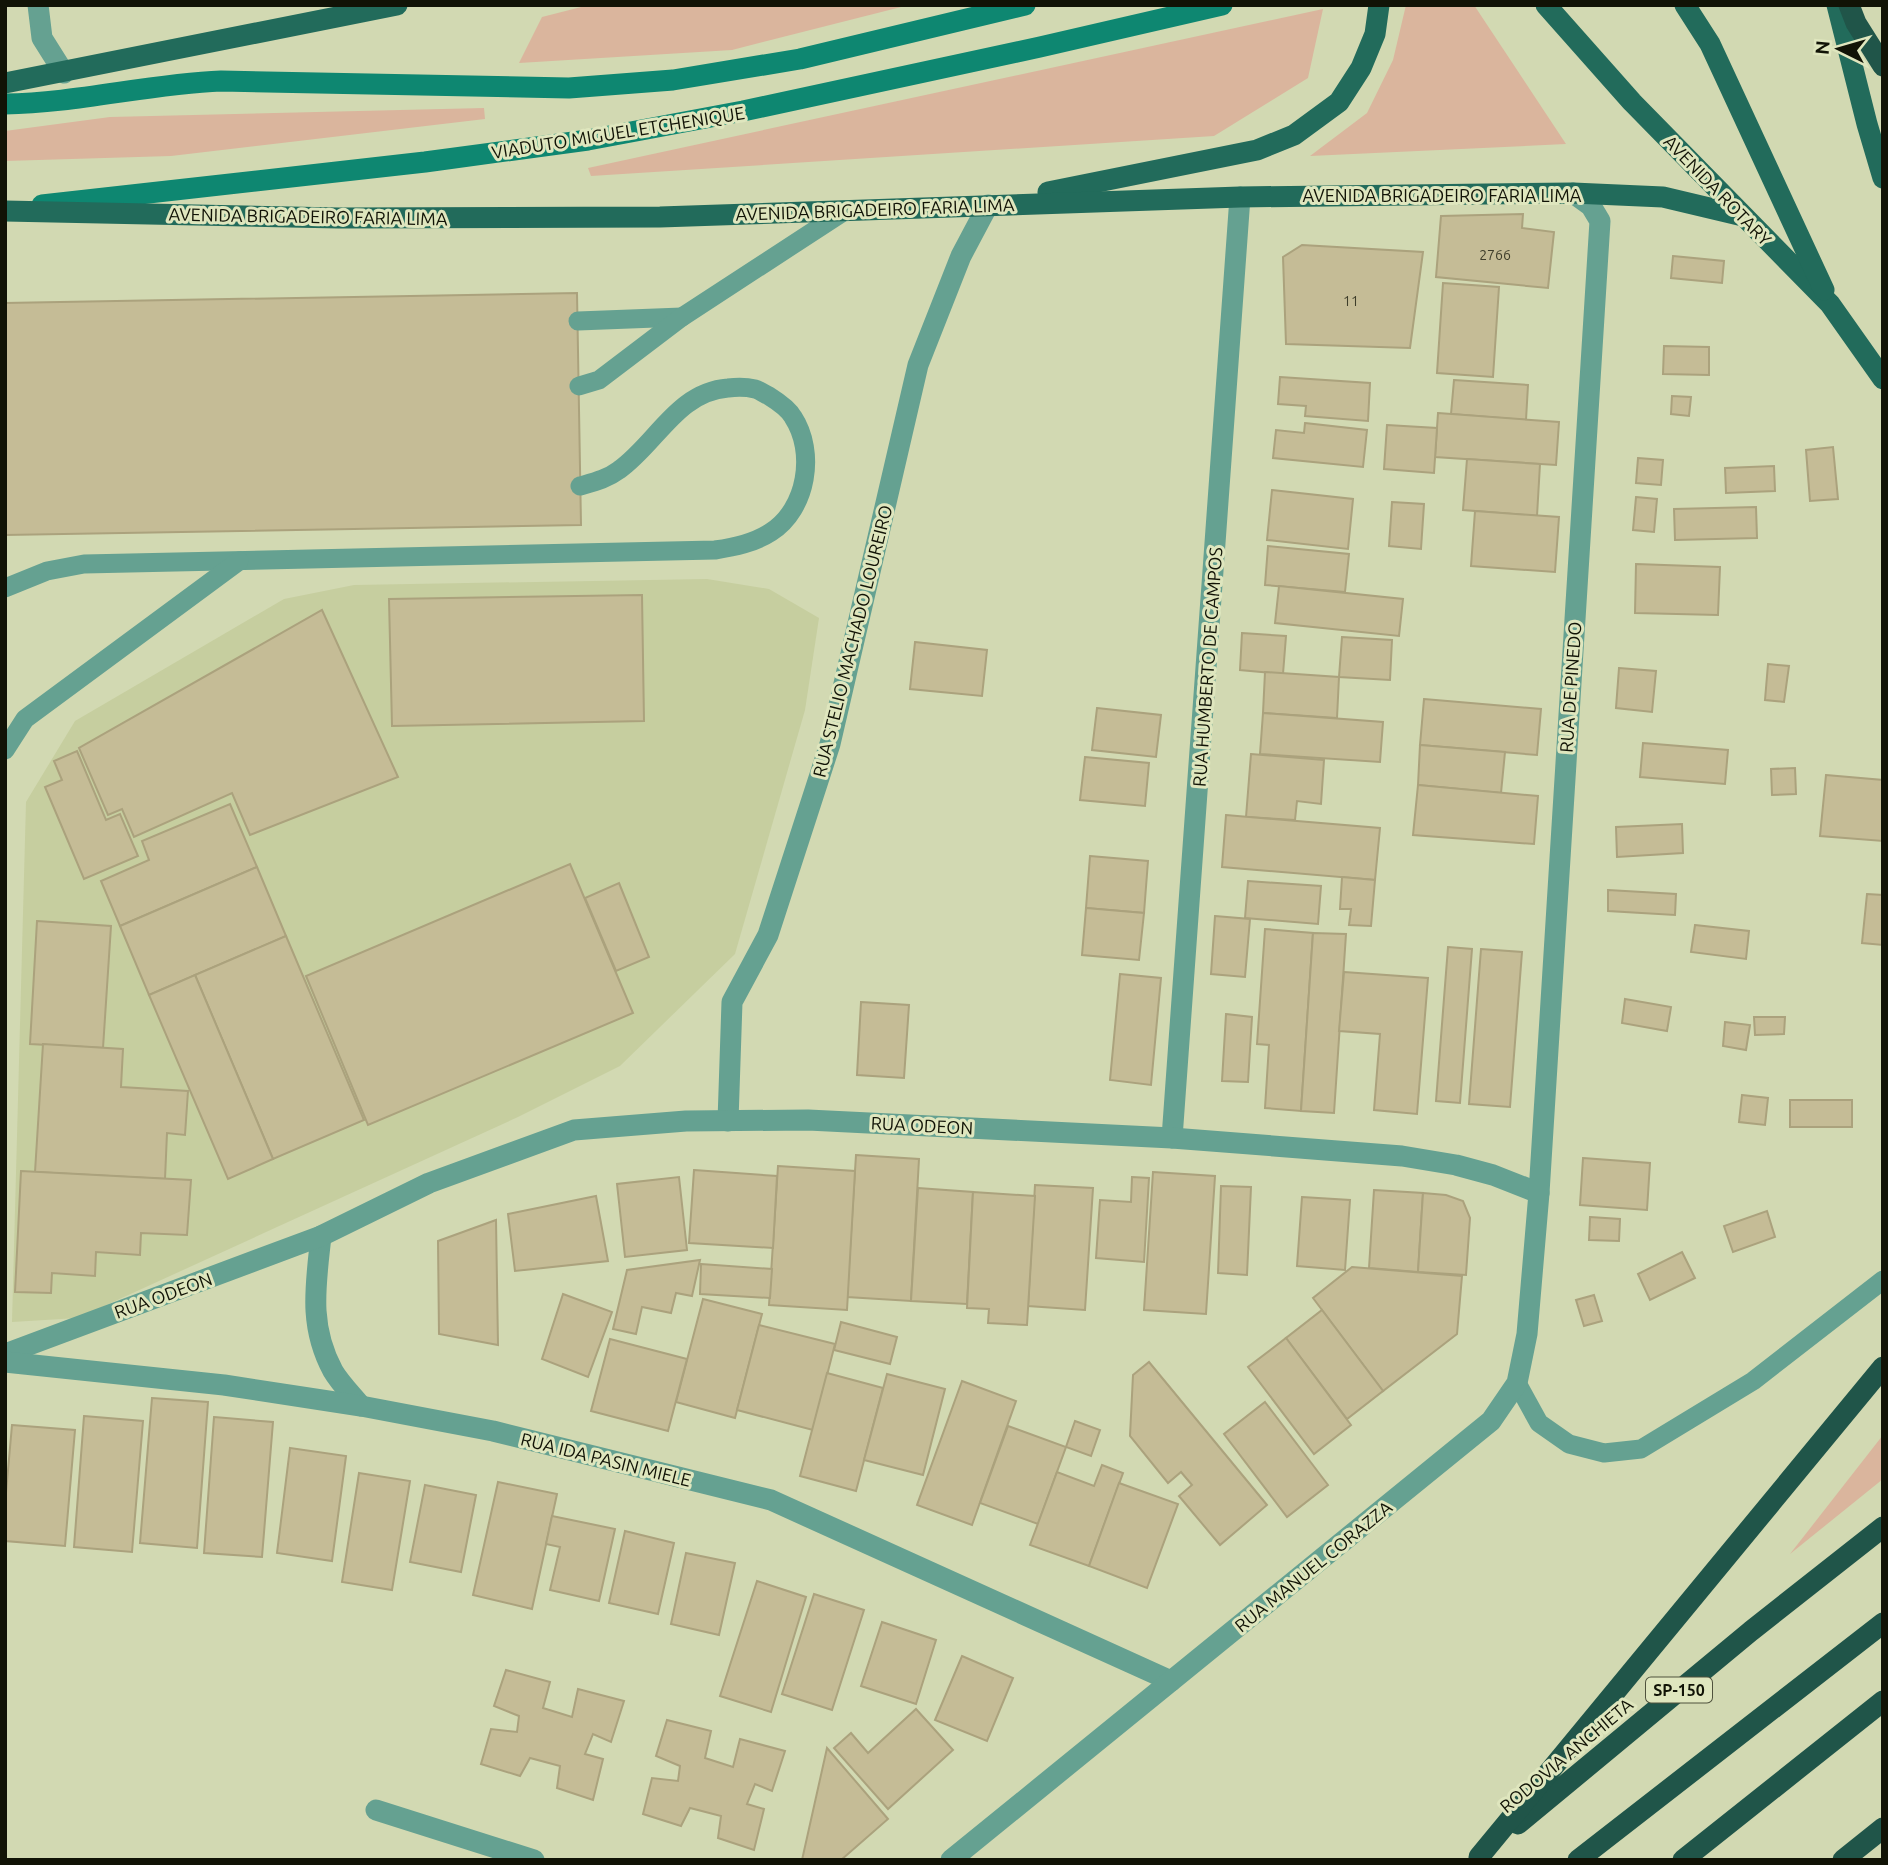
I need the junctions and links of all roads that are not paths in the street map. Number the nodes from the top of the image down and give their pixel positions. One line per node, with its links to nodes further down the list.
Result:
1 (38, 5): 12 (street)
2 (397, 5): 12 (main road)
3 (1025, 5): 14 (street)
4 (1222, 5): 19 (street, VIADUTO MIGUEL ETCHENIQUE)
5 (1378, 5): 18 (main road)
6 (1546, 5): 21 (main road, AVENIDA ROTARY)
7 (1685, 5): 22 (main road)
8 (1837, 5): 15 (main road)
9 (1852, 14): 10 (street); 11 (highway)
10 (1883, 42)
11 (1883, 66)
12 (64, 73): 13 (main road)
13 (5, 83)
14 (5, 104)
15 (1883, 177)
16 (1573, 193): 17 (main road, AVENIDA BRIGADEIRO FARIA LIMA); 21 (main road, AVENIDA BRIGADEIRO FARIA LIMA); 33 (street, RUA DE PINEDO)
17 (1240, 197): 18 (main road, AVENIDA BRIGADEIRO FARIA LIMA); 32 (street, RUA HUMBERTO DE CAMPOS)
18 (988, 205): 20 (main road, AVENIDA BRIGADEIRO FARIA LIMA); 31 (street, RUA STELIO MACHADO LOUREIRO)
19 (5, 210): 20 (main road, AVENIDA BRIGADEIRO FARIA LIMA)
20 (843, 212): 23 (lane)
21 (1743, 216): 22 (main road, AVENIDA ROTARY)
22 (1830, 304): 25 (main road, AVENIDA ROTARY)
23 (682, 317): 24 (lane); 26 (lane)
24 (578, 321)
25 (1883, 379)
26 (579, 386)
27 (580, 486): 28 (lane)
28 (239, 561): 29 (lane); 30 (lane)
29 (5, 588)
30 (5, 750)
31 (728, 1121): 32 (street, RUA ODEON); 34 (street, RUA ODEON)
32 (1172, 1138): 33 (street, RUA ODEON)
33 (1539, 1193): 39 (street, RUA MANUEL CORAZZA)
34 (321, 1236): 36 (street, RUA ODEON); 40 (street)
35 (1883, 1280): 39 (lane)
36 (5, 1354)
37 (5, 1362): 40 (street, RUA IDA PASIN MIELE)
38 (1883, 1367): 47 (highway)
39 (1517, 1384): 43 (street, RUA MANUEL CORAZZA)
40 (360, 1406): 43 (street, RUA IDA PASIN MIELE)
41 (1883, 1527): 47 (highway, RODOVIA ANCHIETA / SP-150)
42 (1883, 1623): 50 (highway)
43 (1171, 1681): 49 (street, RUA MANUEL CORAZZA)
44 (1883, 1701): 51 (highway)
45 (376, 1810): 48 (street)
46 (1883, 1828): 52 (highway)
47 (1477, 1858)
48 (534, 1860)
49 (951, 1860)
50 (1578, 1860)
51 (1683, 1860)
52 (1843, 1860)

